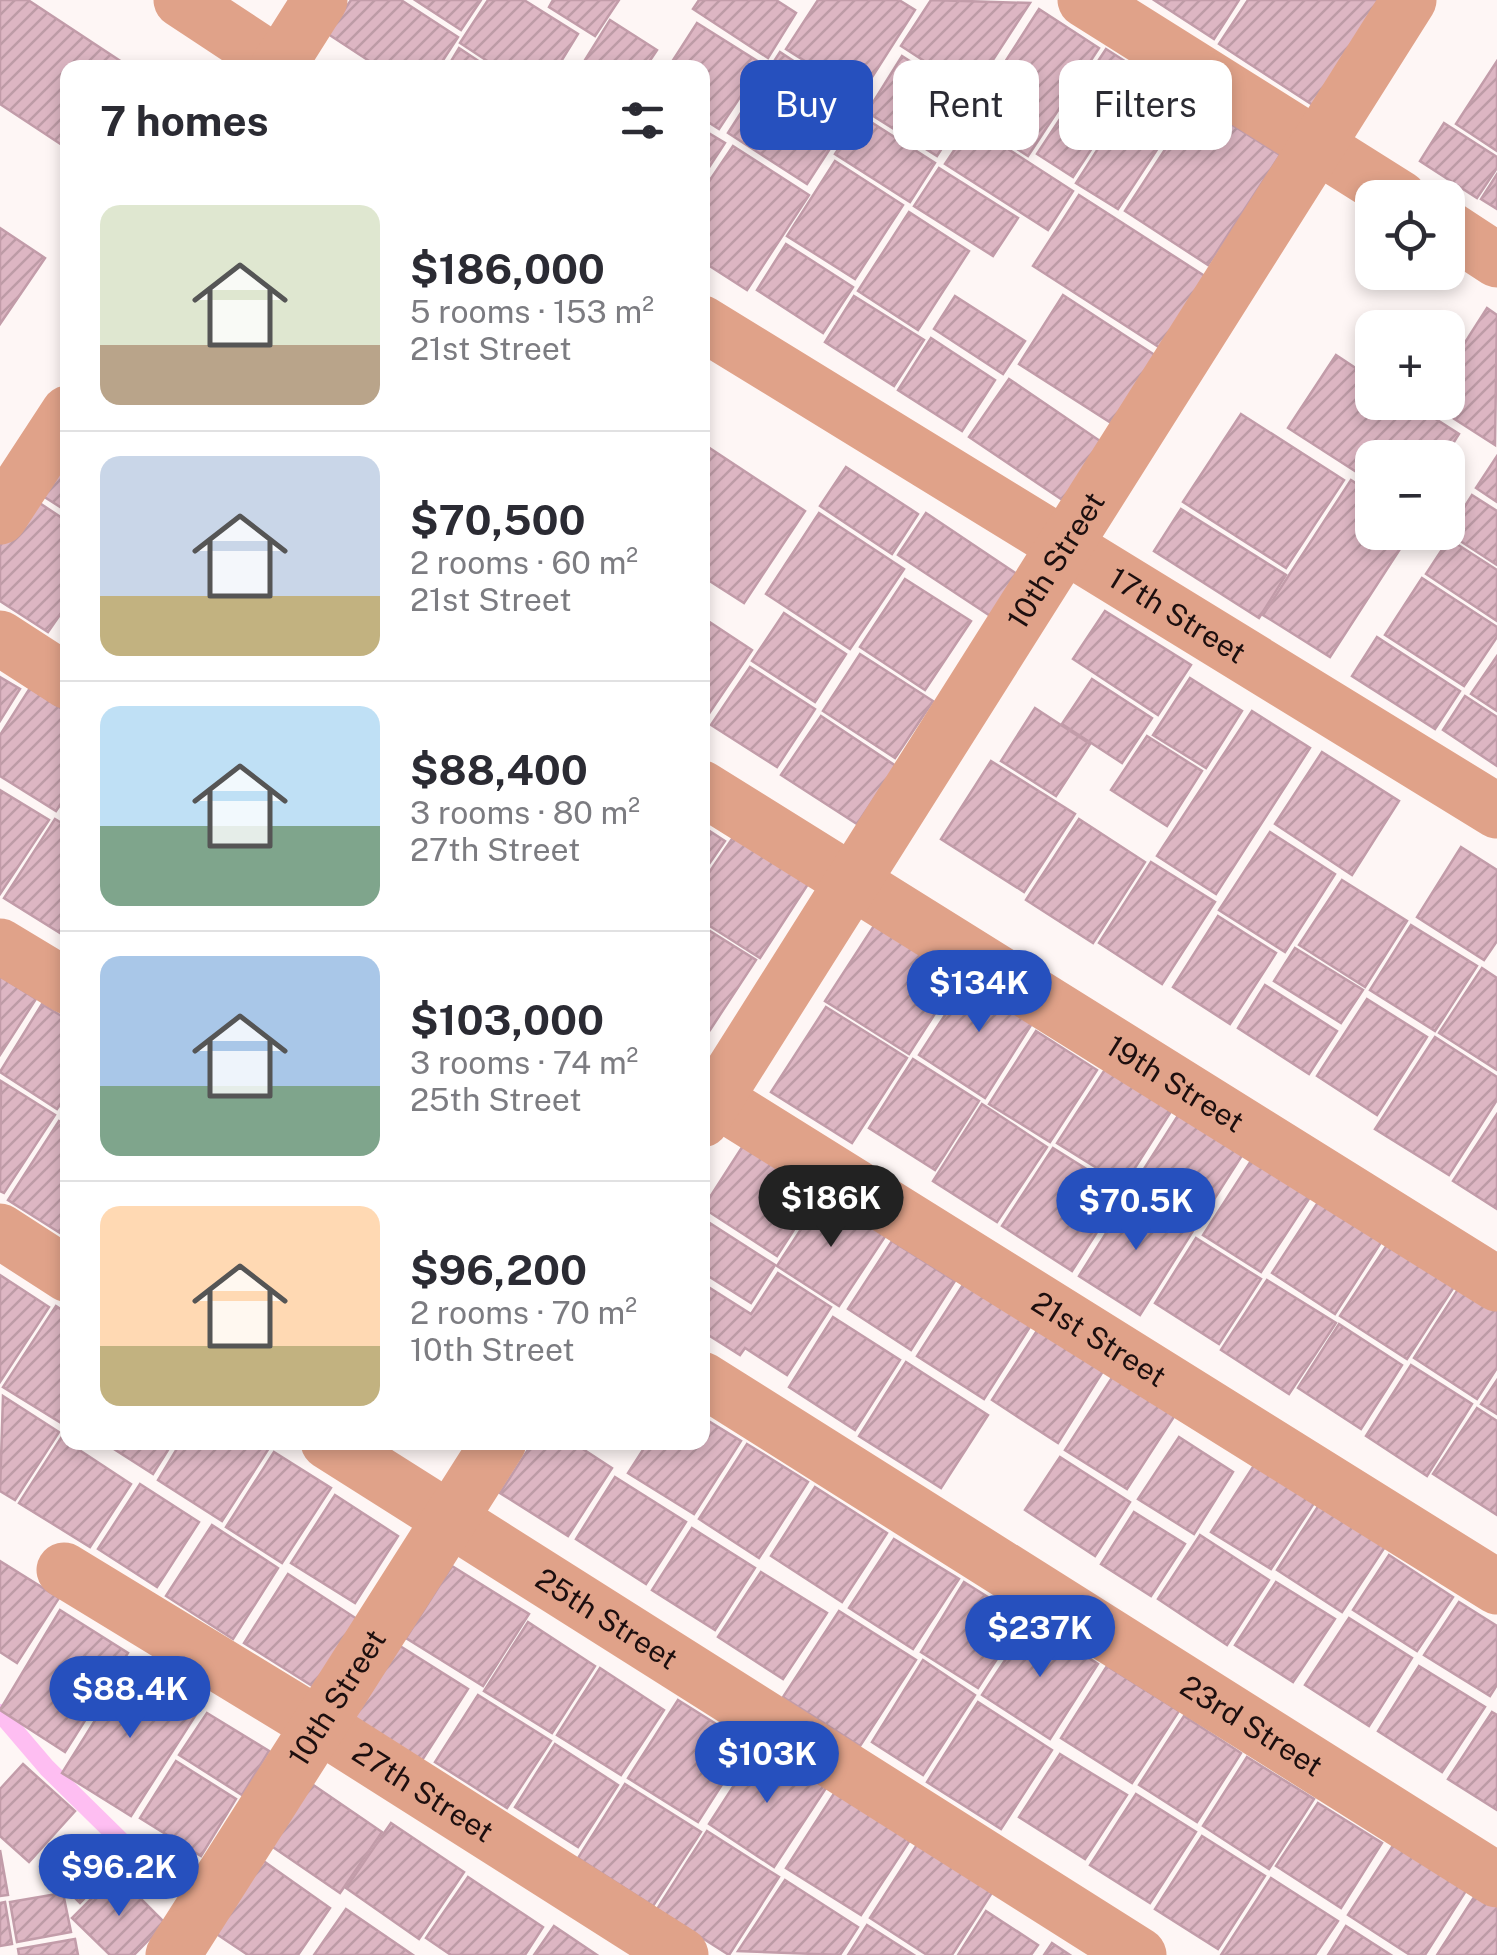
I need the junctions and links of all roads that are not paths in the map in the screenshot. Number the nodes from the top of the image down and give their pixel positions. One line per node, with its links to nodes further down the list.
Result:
1 (181, 0): 5 (street)
2 (320, 0): 6 (street)
3 (1085, 0): 7 (street)
4 (1409, 0): 7 (street, 10th Street)
5 (270, 60)
6 (284, 60)
7 (1318, 145): 8 (street); 14 (street, 10th Street)
8 (1372, 180)
9 (1465, 239): 10 (street)
10 (1497, 260)
11 (710, 328): 14 (street, 17th Street)
12 (60, 424): 13 (street)
13 (4, 502)
14 (1066, 545): 18 (street, 17th Street); 19 (street, 10th Street)
15 (0, 638): 16 (street)
16 (60, 677)
17 (710, 793): 19 (street, 19th Street)
18 (1497, 811)
19 (852, 882): 22 (street, 10th Street); 26 (street, 19th Street)
20 (0, 946): 21 (street)
21 (60, 982)
22 (710, 1099)
23 (710, 1106): 32 (street, 21st Street)
24 (0, 1232): 25 (street)
25 (60, 1270)
26 (1497, 1284)
27 (710, 1384): 34 (street, 23rd Street)
28 (340, 1450): 30 (street, 25th Street)
29 (494, 1450): 30 (street, 10th Street)
30 (450, 1521): 33 (street, 10th Street); 37 (street, 25th Street)
31 (64, 1570): 33 (street, 27th Street)
32 (1497, 1587)
33 (320, 1726): 35 (street, 10th Street); 36 (street, 27th Street)
34 (1497, 1880)
35 (173, 1955)
36 (681, 1955)
37 (1139, 1955)

